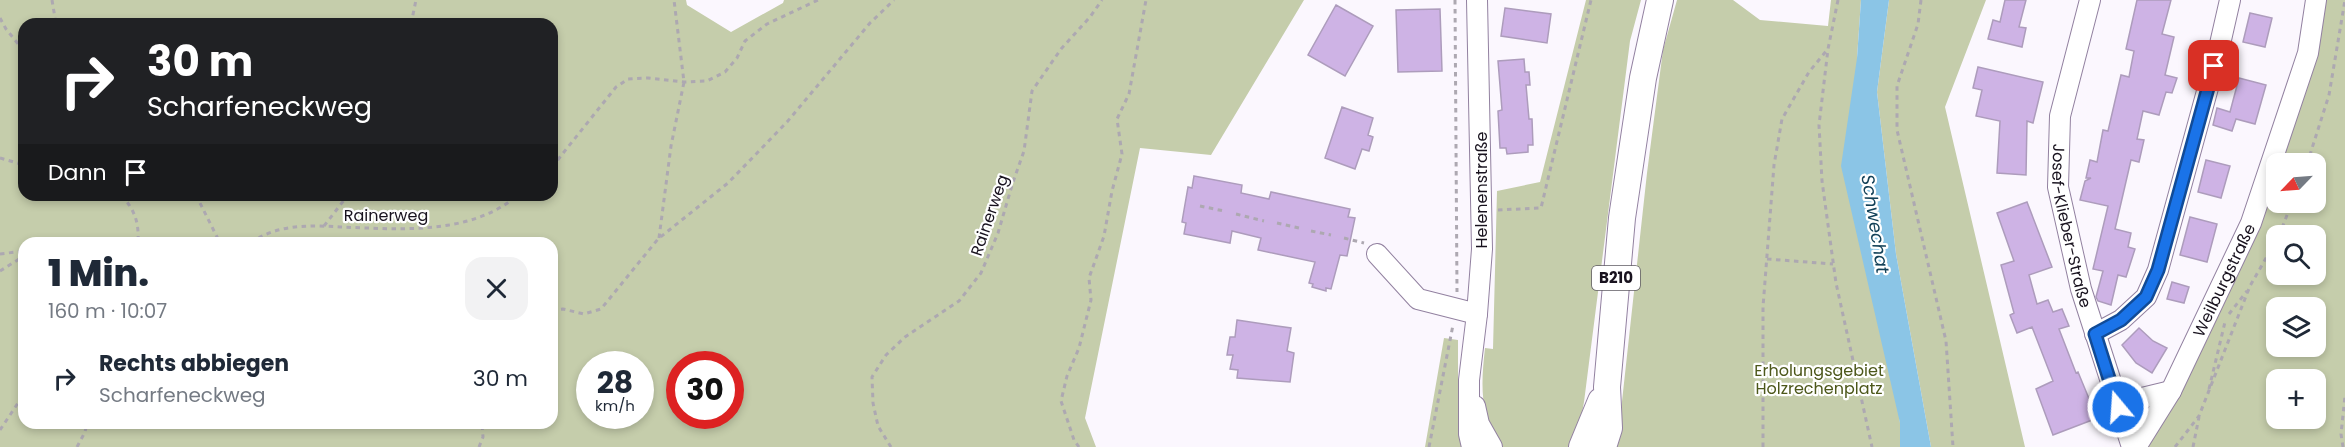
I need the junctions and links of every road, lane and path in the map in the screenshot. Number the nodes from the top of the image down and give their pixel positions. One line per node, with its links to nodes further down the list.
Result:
1 (52, 0): 19 (path)
2 (416, 0): 20 (path)
3 (674, 0): 23 (path)
4 (818, 0): 23 (path)
5 (894, 0): 45 (path)
6 (1102, 0): 72 (path, Rainerweg)
7 (1146, 0): 73 (path)
8 (1455, 0): 56 (path)
9 (1477, 0): 34 (street, Helenenstraße)
10 (1592, 0): 34 (path)
11 (1660, 0): 60 (main road, B210)
12 (1838, 0): 22 (path)
13 (1921, 0): 81 (path)
14 (2090, 0): 58 (street, Josef-Klieber-Straße)
15 (2230, 0): 58 (street)
16 (2316, 0): 62 (street, Weilburgstraße)
17 (2345, 0): 24 (path)
18 (0, 18): 21 (path)
19 (55, 18)
20 (412, 18)
21 (18, 44)
22 (1828, 49): 51 (path); 52 (path)
23 (684, 82): 26 (path); 45 (path)
24 (2310, 153)
25 (0, 158): 27 (path)
26 (558, 160)
27 (18, 163)
28 (126, 201): 42 (path)
29 (199, 201): 43 (path)
30 (343, 201): 38 (path)
31 (511, 201): 38 (path, Rainerweg)
32 (1200, 206): 33 (path)
33 (1224, 211)
34 (1482, 211): 57 (street, Helenenstraße)
35 (1236, 214): 36 (path)
36 (1264, 221)
37 (1277, 223): 39 (path)
38 (324, 226): 44 (path, Rainerweg)
39 (1299, 228)
40 (1311, 231): 41 (path)
41 (1331, 235)
42 (138, 237)
43 (217, 237)
44 (265, 237)
45 (658, 239): 55 (path)
46 (0, 254): 47 (path)
47 (18, 254)
48 (1377, 254): 56 (street)
49 (18, 258): 53 (path)
50 (2266, 258): 54 (path)
51 (1767, 259): 52 (path); 79 (path)
52 (1833, 264): 80 (path)
53 (0, 271)
54 (2250, 286): 64 (path); 64 (path)
55 (558, 309)
56 (1456, 309): 57 (street); 74 (path)
57 (1478, 314): 59 (street, Helenenstraße)
58 (2095, 334): 61 (street, Josef-Klieber-Straße)
59 (1469, 380): 75 (street, Helenenstraße); 76 (street, Helenenstraße)
60 (1607, 387): 77 (main road, B210); 78 (main road, B210)
61 (2111, 387): 62 (street); 82 (street, Josef-Klieber-Straße)
62 (2171, 391): 82 (street, Weilburgstraße)
63 (2345, 396): 85 (path)
64 (2206, 402): 66 (path)
65 (18, 403): 69 (path)
66 (2199, 416): 83 (path); 84 (path)
67 (86, 429): 70 (path)
68 (482, 429): 71 (path)
69 (0, 430)
70 (77, 447)
71 (479, 447)
72 (891, 447)
73 (1079, 447)
74 (1428, 447)
75 (1472, 447)
76 (1491, 447)
77 (1582, 447)
78 (1603, 447)
79 (1763, 447)
80 (1872, 447)
81 (1953, 447)
82 (2134, 447)
83 (2175, 447)
84 (2193, 447)
85 (2343, 447)

